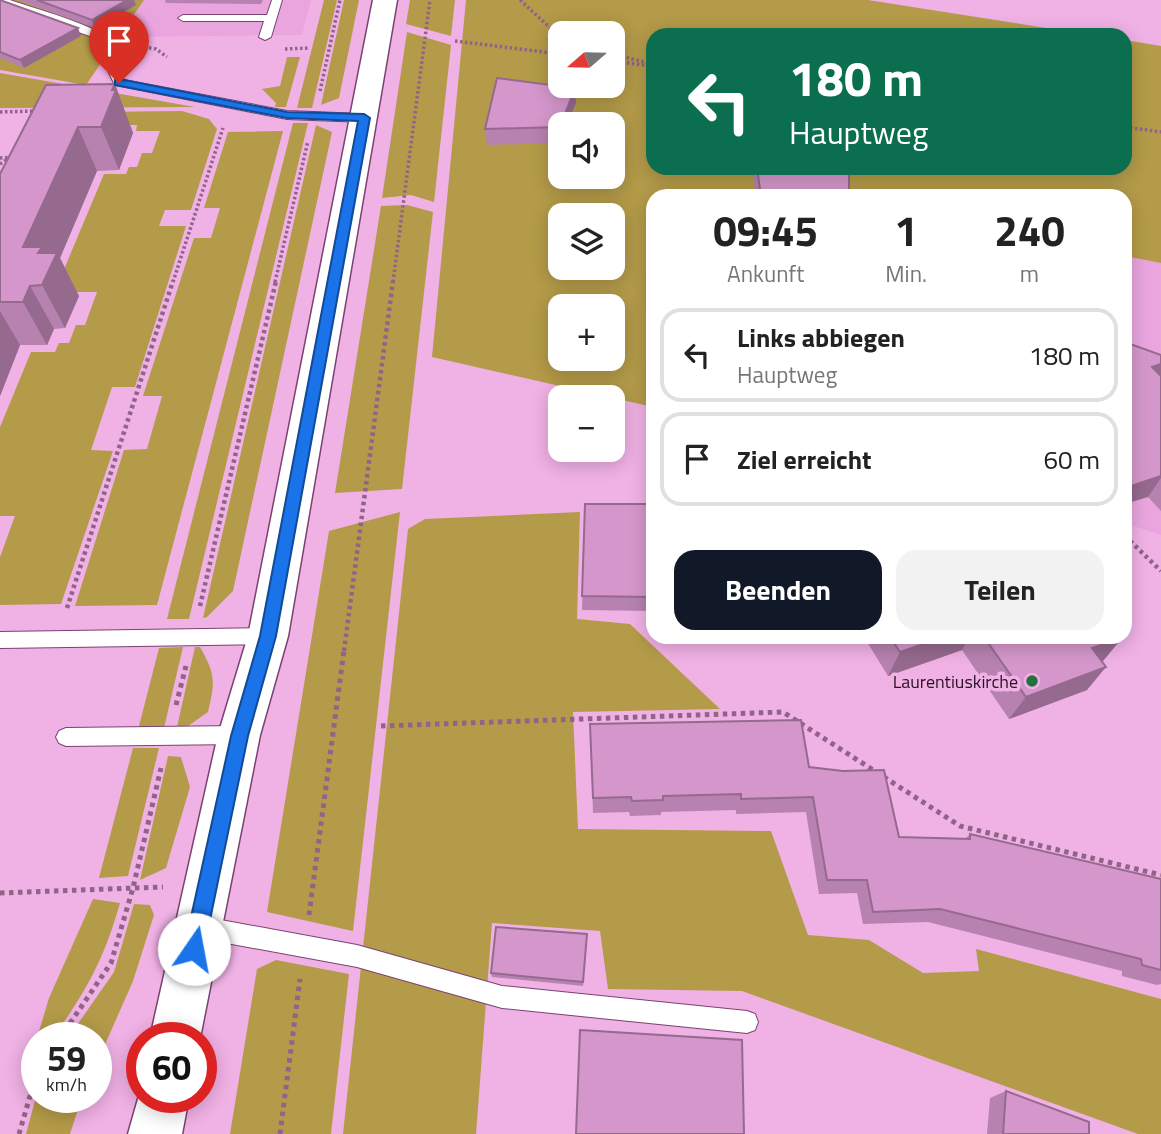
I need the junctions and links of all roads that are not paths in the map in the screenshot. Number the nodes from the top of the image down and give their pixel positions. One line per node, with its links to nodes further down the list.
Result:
1 (0, 0): 7 (lane)
2 (276, 0): 5 (lane)
3 (385, 0): 7 (main road)
4 (183, 18): 5 (lane)
5 (271, 18): 6 (lane)
6 (265, 37)
7 (364, 118): 8 (main road)
8 (268, 636): 9 (lane); 10 (main road)
9 (0, 640)
10 (239, 736): 11 (lane); 12 (main road)
11 (66, 737)
12 (204, 906): 13 (main road); 14 (lane)
13 (179, 1022)
14 (747, 1022)
15 (160, 1113): 16 (main road)
16 (155, 1134)

